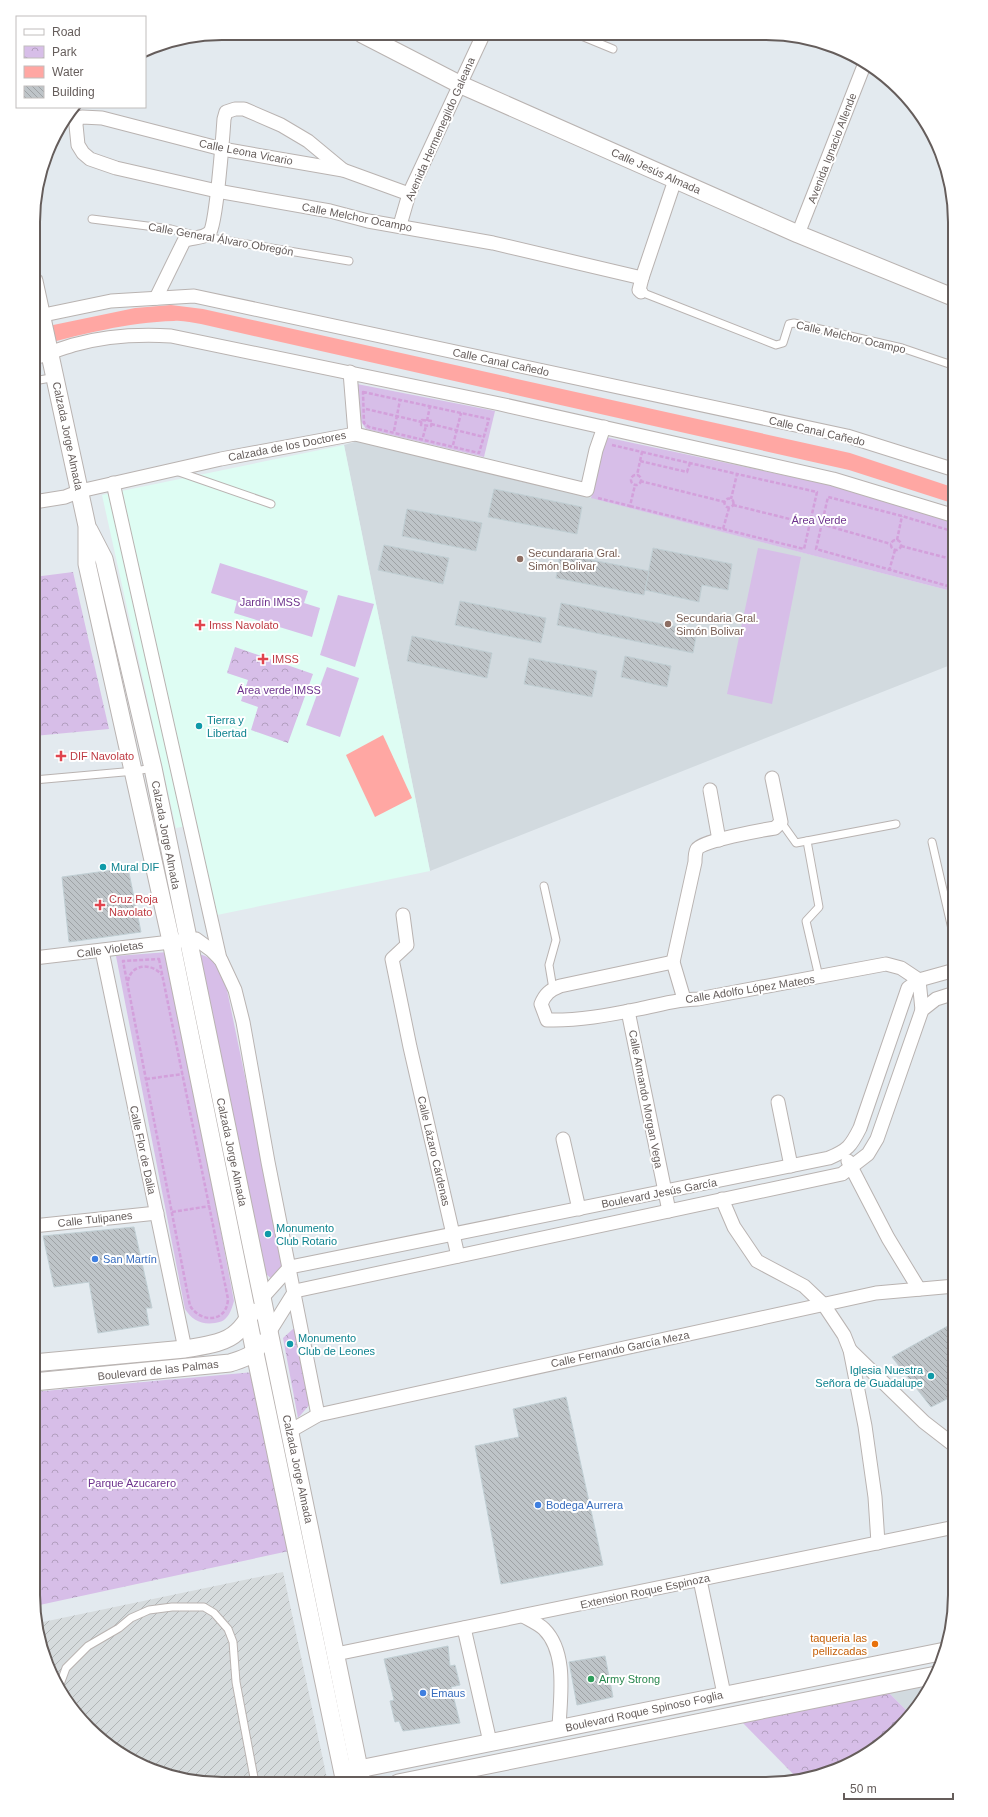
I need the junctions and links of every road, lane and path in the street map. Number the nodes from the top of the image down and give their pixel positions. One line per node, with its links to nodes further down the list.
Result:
1 (374, 40): 6 (street, Calle Jesús Almada)
2 (481, 40): 6 (street, Avenida Hermenegildo Galeana)
3 (591, 40): 4 (lane)
4 (613, 49)
5 (863, 68): 15 (street, Avenida Ignacio Allende)
6 (459, 84): 10 (street, Calle Jesús Almada); 12 (street, Avenida Hermenegildo Galeana)
7 (82, 117): 8 (street, Calle Leona Vicario); 11 (street, Calle Melchor Ocampo)
8 (222, 149): 9 (street, Calle Leona Vicario); 9 (street); 11 (street)
9 (343, 170): 12 (street, Calle Leona Vicario)
10 (675, 180): 15 (street, Calle Jesús Almada); 18 (street, Calle Melchor Ocampo)
11 (217, 191): 14 (street, Calle Melchor Ocampo); 16 (street)
12 (409, 194): 14 (street, Avenida Hermenegildo Galeana)
13 (92, 219): 16 (lane, Calle General Álvaro Obregón)
14 (400, 225): 18 (street, Calle Melchor Ocampo)
15 (798, 234): 20 (street, Calle Jesús Almada)
16 (200, 236): 17 (lane, Calle General Álvaro Obregón); 21 (street)
17 (349, 260)
18 (642, 278): 19 (street, Calle Melchor Ocampo)
19 (641, 292): 25 (lane, Calle Melchor Ocampo)
20 (948, 295)
21 (156, 298): 22 (street, Calle Canal Cañedo); 49 (street, Calle Canal Cañedo)
22 (40, 317): 23 (street, Calzada Jorge Almada)
23 (50, 350): 24 (street); 26 (street); 27 (street, Calzada Jorge Almada)
24 (40, 355)
25 (948, 364)
26 (350, 372): 38 (street); 41 (street)
27 (56, 376): 28 (lane); 56 (street, Calzada Jorge Almada)
28 (40, 380)
29 (400, 400): 30 (path); 31 (path); 33 (path)
30 (430, 406): 32 (path); 34 (path)
31 (363, 408): 33 (path); 40 (path)
32 (461, 413): 39 (path); 42 (path)
33 (397, 416): 35 (path); 40 (path)
34 (427, 421): 35 (path); 36 (path)
35 (422, 422): 37 (path)
36 (431, 424): 37 (path); 39 (path)
37 (426, 426): 43 (path)
38 (604, 427): 57 (street); 65 (street)
39 (456, 430): 42 (path); 45 (path)
40 (394, 433): 43 (path)
41 (355, 434): 50 (street, Calzada de los Doctores); 57 (street, Calzada de los Doctores)
42 (484, 437): 45 (path)
43 (423, 440): 45 (path)
44 (608, 444): 46 (path)
45 (452, 446)
46 (642, 452): 47 (path); 48 (path)
47 (640, 461): 48 (path); 52 (path)
48 (690, 463): 51 (path)
49 (948, 468)
50 (172, 470): 54 (street, Calzada de los Doctores); 61 (lane)
51 (737, 474): 58 (path); 67 (path)
52 (637, 475): 53 (path); 55 (path)
53 (640, 481): 55 (path); 60 (path)
54 (112, 483): 56 (street, Calzada de los Doctores); 95 (street)
55 (635, 485): 63 (path)
56 (80, 491): 59 (street, Calzada de los Doctores); 69 (street, Calzada Jorge Almada)
57 (591, 494): 63 (path)
58 (731, 499): 60 (path); 62 (path)
59 (40, 501)
60 (725, 502): 64 (path)
61 (271, 504)
62 (733, 505): 64 (path); 67 (path)
63 (630, 506): 70 (path)
64 (728, 508): 70 (path)
65 (948, 514)
66 (902, 516): 68 (path); 71 (path); 72 (path)
67 (810, 524): 70 (path)
68 (821, 524): 73 (path); 77 (path)
69 (87, 526): 79 (street, Calzada Jorge Almada); 80 (street, Calzada Jorge Almada)
70 (723, 529)
71 (948, 530)
72 (897, 540): 73 (path); 74 (path)
73 (892, 544): 75 (path)
74 (901, 546): 75 (path); 76 (path)
75 (895, 550): 77 (path)
76 (948, 558)
77 (889, 571): 78 (path)
78 (948, 586)
79 (153, 768): 80 (lane); 92 (street, Calzada Jorge Almada)
80 (135, 771): 82 (lane); 92 (street, Calzada Jorge Almada)
81 (772, 778): 84 (street)
82 (40, 779)
83 (710, 790): 86 (street)
84 (781, 822): 86 (street); 87 (lane)
85 (896, 824): 87 (lane)
86 (719, 840): 96 (street)
87 (807, 841): 98 (lane)
88 (932, 842): 90 (lane)
89 (544, 886): 102 (lane)
90 (948, 912)
91 (403, 916): 122 (street, Calle Lázaro Cárdenas)
92 (179, 940): 93 (street, Calle Violetas); 95 (street); 128 (street, Calzada Jorge Almada); 130 (street, Calzada Jorge Almada)
93 (102, 951): 94 (street, Calle Violetas); 120 (street, Calle Flor de Dalia)
94 (40, 957)
95 (221, 960): 124 (street)
96 (673, 962): 102 (street); 104 (street)
97 (948, 972): 100 (street)
98 (819, 977): 100 (street, Calle Adolfo López Mateos); 104 (street, Calle Adolfo López Mateos)
99 (163, 978): 101 (path); 101 (path); 107 (path)
100 (919, 980): 105 (street); 111 (street, Boulevard Jesús García)
101 (127, 984): 108 (path)
102 (554, 989): 106 (street, Calle Adolfo López Mateos)
103 (948, 995): 105 (street)
104 (684, 999): 106 (street, Calle Adolfo López Mateos)
105 (922, 1010): 113 (street, Boulevard Jesús García)
106 (628, 1011): 114 (street, Calle Armando Morgan Vega)
107 (183, 1074): 108 (path); 116 (path)
108 (146, 1079): 119 (path)
109 (778, 1102): 112 (street)
110 (563, 1139): 117 (street)
111 (843, 1152): 112 (street, Boulevard Jesús García); 113 (street)
112 (791, 1166): 114 (street, Boulevard Jesús García)
113 (852, 1167): 115 (street, Boulevard Jesús García); 126 (street)
114 (664, 1192): 117 (street, Boulevard Jesús García); 118 (street, Calle Armando Morgan Vega)
115 (722, 1199): 118 (street, Boulevard Jesús García); 129 (street)
116 (210, 1206): 119 (path); 119 (path)
117 (579, 1209): 122 (street, Boulevard Jesús García)
118 (669, 1211): 123 (street, Boulevard Jesús García)
119 (172, 1212)
120 (157, 1213): 121 (street, Calle Tulipanes); 132 (street, Calle Flor de Dalia)
121 (40, 1225)
122 (453, 1235): 123 (street, Calle Lázaro Cárdenas); 124 (street, Boulevard Jesús García)
123 (458, 1256): 127 (street, Boulevard Jesús García)
124 (290, 1267): 127 (street); 128 (street)
125 (948, 1287): 126 (street, Calle Fernando García Meza)
126 (919, 1290): 129 (street, Calle Fernando García Meza)
127 (295, 1291): 131 (street); 137 (street)
128 (263, 1297): 130 (street, Boulevard de las Palmas); 131 (street, Calzada Jorge Almada)
129 (824, 1305): 133 (street); 137 (street, Calle Fernando García Meza)
130 (248, 1318): 132 (street, Boulevard de las Palmas); 134 (street, Calzada Jorge Almada)
131 (270, 1331): 134 (street); 138 (street, Calzada Jorge Almada)
132 (185, 1349): 135 (street, Boulevard de las Palmas)
133 (850, 1350): 139 (street); 142 (street)
134 (255, 1353): 136 (street, Boulevard de las Palmas); 141 (street, Calzada Jorge Almada)
135 (40, 1362)
136 (40, 1381)
137 (318, 1414): 138 (street, Calle Fernando García Meza)
138 (290, 1431): 141 (street, Calzada Jorge Almada)
139 (948, 1441)
140 (948, 1528): 142 (street, Extension Roque Espinoza)
141 (302, 1535): 147 (street, Calzada Jorge Almada); 154 (street, Calzada Jorge Almada)
142 (878, 1543): 143 (street, Extension Roque Espinoza)
143 (700, 1580): 144 (street, Extension Roque Espinoza); 150 (street)
144 (523, 1616): 145 (street, Extension Roque Espinoza); 151 (street)
145 (464, 1628): 147 (street, Extension Roque Espinoza); 152 (street)
146 (939, 1651): 150 (street, Boulevard Roque Spinoso Foglia)
147 (336, 1654): 154 (street, Calzada Jorge Almada)
148 (929, 1676): 155 (street, Boulevard Roque Spinoso Foglia)
149 (61, 1680): 153 (lane)
150 (724, 1694): 151 (street, Boulevard Roque Spinoso Foglia)
151 (559, 1728): 152 (street, Boulevard Roque Spinoso Foglia)
152 (490, 1742): 154 (street, Boulevard Roque Spinoso Foglia)
153 (253, 1777)
154 (352, 1777)
155 (428, 1777)

